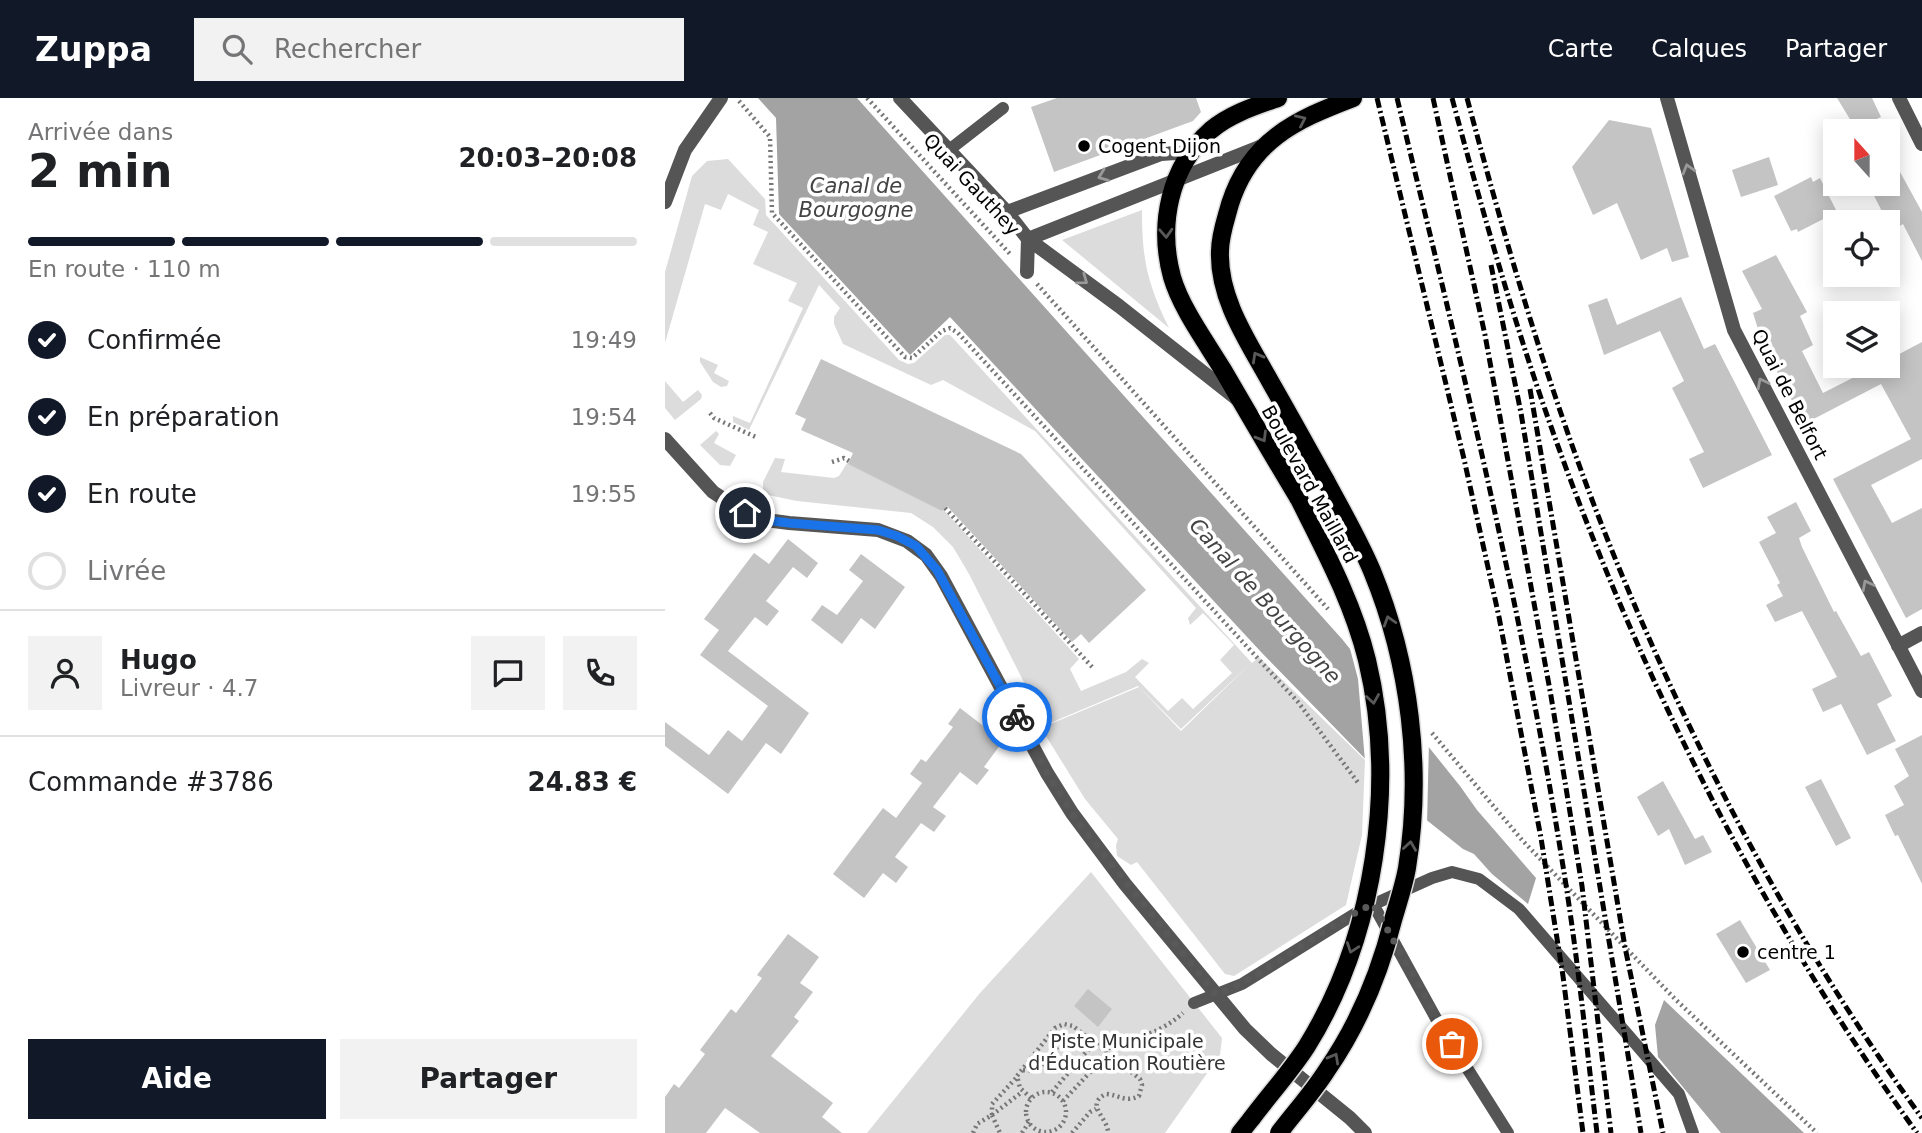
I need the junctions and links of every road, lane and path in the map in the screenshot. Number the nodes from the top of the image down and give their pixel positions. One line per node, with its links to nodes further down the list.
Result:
1 (721, 98): 15 (street)
2 (736, 98): 30 (path)
3 (866, 98): 18 (path, Quai Gauthey)
4 (901, 98): 12 (street, Quai Gauthey)
5 (1278, 98): 13 (main road, Boulevard Maillard)
6 (1353, 98): 11 (main road, Boulevard Maillard, one-way to 6)
7 (1667, 98): 27 (street, Quai de Belfort, one-way to 7)
8 (1899, 98): 10 (street)
9 (1003, 108): 12 (lane)
10 (1922, 144)
11 (1262, 146): 14 (street, Quai Gauthey); 54 (main road, Boulevard Maillard, one-way to 11, bridge)
12 (949, 150): 16 (street, Quai Gauthey)
13 (1191, 152): 14 (main road, Boulevard Maillard); 16 (street, Quai Gauthey, one-way to 16)
14 (1175, 182): 17 (street, Quai Gauthey); 19 (main road, Boulevard Maillard, one-way to 19)
15 (665, 202)
16 (1007, 212): 17 (street, Quai Gauthey)
17 (1028, 239): 18 (street, Quai Gauthey); 19 (street, Quai Gauthey, one-way to 19)
18 (1027, 272)
19 (1241, 402): 53 (main road, Boulevard Maillard, one-way to 53, bridge)
20 (710, 413): 21 (path)
21 (758, 438)
22 (665, 439): 32 (street)
23 (849, 461): 24 (path)
24 (832, 462)
25 (945, 508): 28 (path)
26 (1922, 633): 27 (street)
27 (1898, 646): 29 (street, Quai de Belfort)
28 (1094, 669)
29 (1922, 691)
30 (1365, 792)
31 (1373, 904): 32 (lane); 56 (lane); 57 (lane)
32 (1216, 995): 33 (lane); 55 (street)
33 (1194, 1003): 36 (path)
34 (1054, 1030): 35 (path); 37 (path); 37 (path)
35 (1096, 1044): 36 (path); 40 (path)
36 (1106, 1051): 42 (path); 43 (path)
37 (1022, 1070): 38 (path)
38 (1017, 1076): 39 (path); 44 (path)
39 (1022, 1092): 41 (path); 44 (path)
40 (1052, 1092): 41 (path); 42 (path)
41 (1031, 1098): 45 (path)
42 (1063, 1101): 46 (path)
43 (1096, 1109): 51 (path); 52 (path)
44 (992, 1115): 48 (path); 49 (path)
45 (1029, 1122): 47 (path); 50 (path)
46 (1062, 1125): 47 (path); 51 (path)
47 (1036, 1131)
48 (973, 1133)
49 (1000, 1133)
50 (1022, 1133)
51 (1072, 1133)
52 (1108, 1133)
53 (1240, 1133)
54 (1279, 1133)
55 (1366, 1133)
56 (1508, 1133)
57 (1693, 1133)

